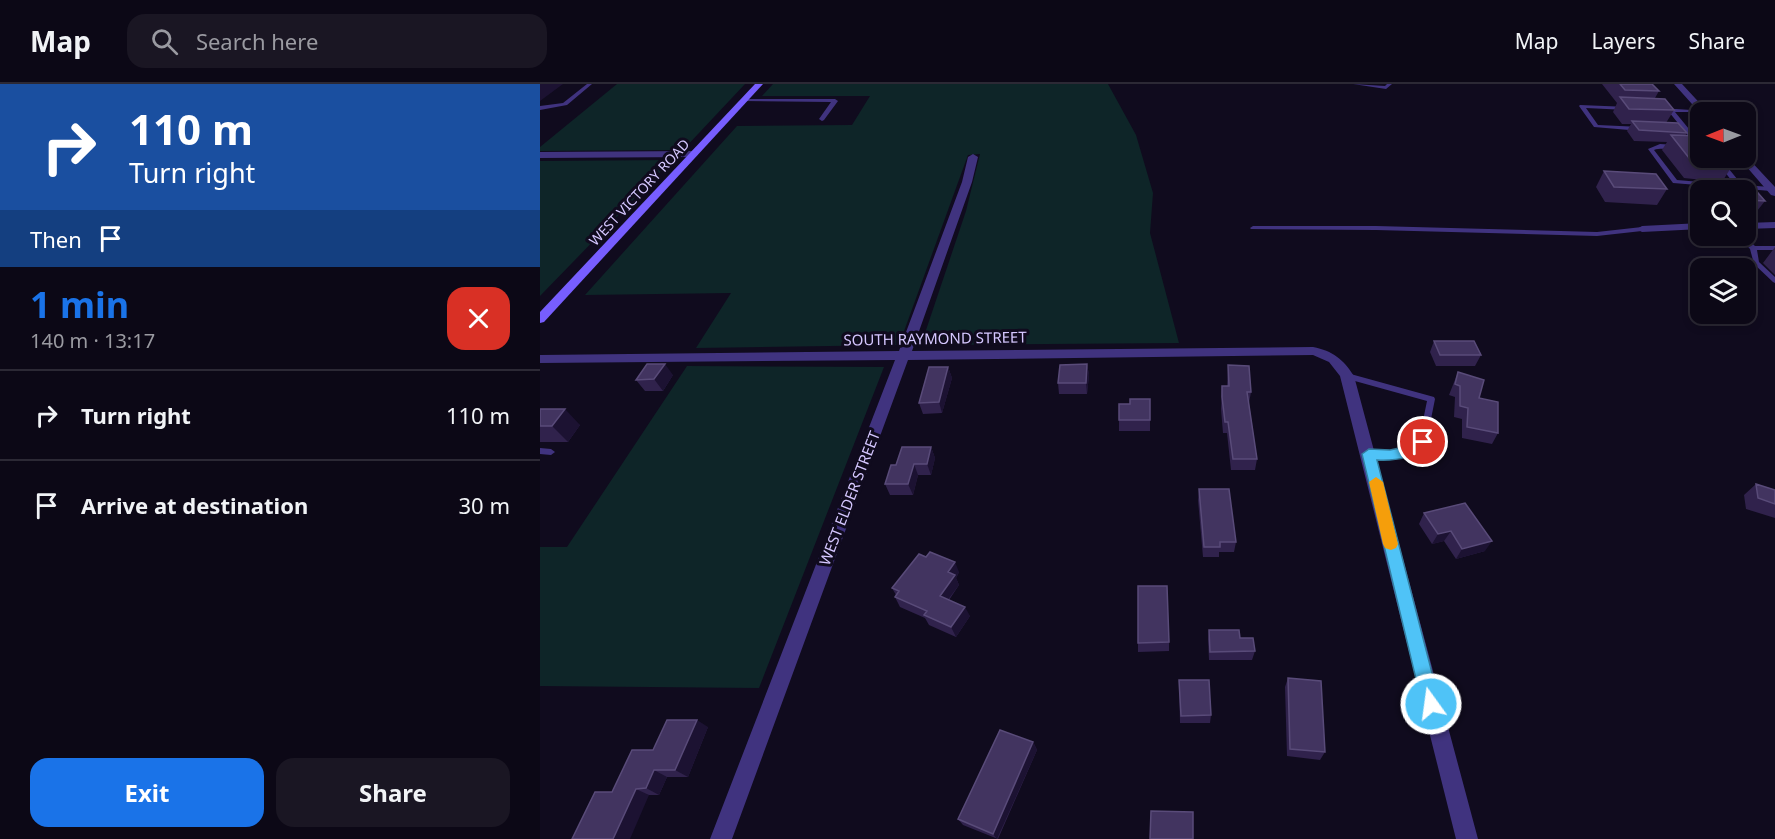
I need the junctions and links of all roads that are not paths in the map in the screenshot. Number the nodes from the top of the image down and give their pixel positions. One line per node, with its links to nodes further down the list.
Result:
1 (590, 84): 8 (lane)
2 (759, 84): 6 (main road, WEST VICTORY ROAD)
3 (1355, 84): 4 (lane)
4 (1390, 84)
5 (1678, 84): 7 (street)
6 (744, 100): 13 (lane); 18 (main road, WEST VICTORY ROAD)
7 (1695, 102)
8 (540, 108)
9 (1638, 109): 14 (lane)
10 (1649, 109): 11 (lane)
11 (1671, 111): 12 (lane); 16 (lane)
12 (1690, 112)
13 (822, 119)
14 (1654, 129)
15 (1676, 131): 16 (lane)
16 (1688, 131)
17 (1680, 147): 24 (lane)
18 (693, 154): 19 (street); 35 (main road, WEST VICTORY ROAD)
19 (540, 155)
20 (973, 157): 36 (street, WEST ELDER STREET)
21 (1725, 168): 23 (lane)
22 (1753, 168): 26 (street)
23 (1734, 180)
24 (1690, 183)
25 (1756, 189): 26 (lane)
26 (1773, 191)
27 (1690, 227): 31 (street)
28 (1756, 227): 30 (street)
29 (1253, 228): 31 (lane)
30 (1773, 228)
31 (1642, 229)
32 (1753, 248): 33 (lane); 34 (lane)
33 (1775, 248)
34 (1775, 281)
35 (540, 319)
36 (904, 354): 37 (street, SOUTH RAYMOND STREET); 38 (street, SOUTH RAYMOND STREET); 42 (street, WEST ELDER STREET)
37 (540, 359)
38 (1347, 376): 41 (street); 41 (lane)
39 (540, 452): 40 (lane)
40 (551, 452)
41 (1369, 454): 43 (street)
42 (721, 839)
43 (1467, 839)

